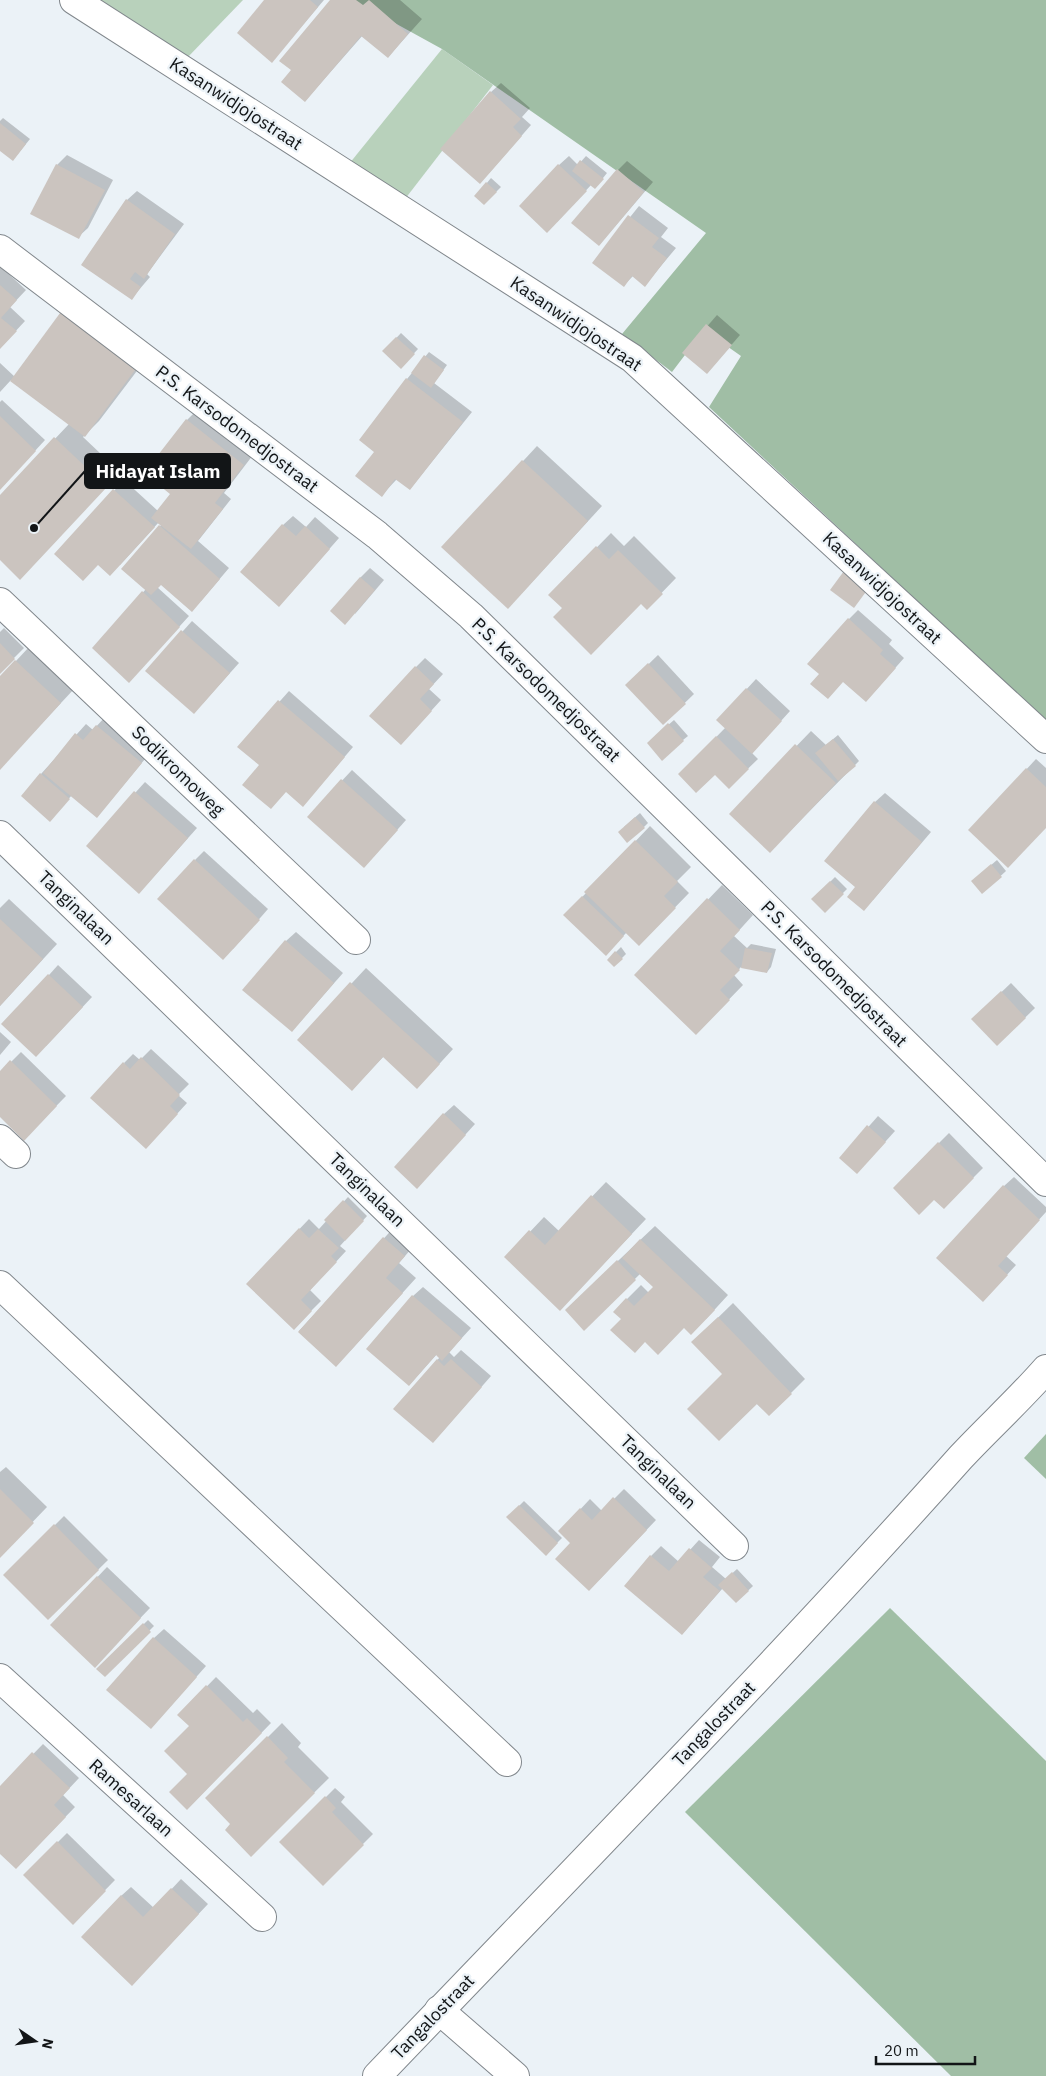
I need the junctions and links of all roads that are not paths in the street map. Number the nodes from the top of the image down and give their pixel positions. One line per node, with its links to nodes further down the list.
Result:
1 (74, 0): 4 (street, Kasanwidjojostraat)
2 (0, 249): 7 (street, P.S. Karsodomedjostraat)
3 (0, 602): 6 (street, Sodikromoweg)
4 (1046, 739)
5 (0, 834): 10 (street, Tanginalaan)
6 (356, 940)
7 (1046, 1182)
8 (0, 1285): 12 (street)
9 (1046, 1369): 14 (street, Tangalostraat)
10 (734, 1546)
11 (0, 1678): 13 (street, Ramesarlaan)
12 (507, 1762)
13 (262, 1917)
14 (440, 2010): 15 (street, Tangalostraat); 16 (street)
15 (377, 2076)
16 (515, 2076)

